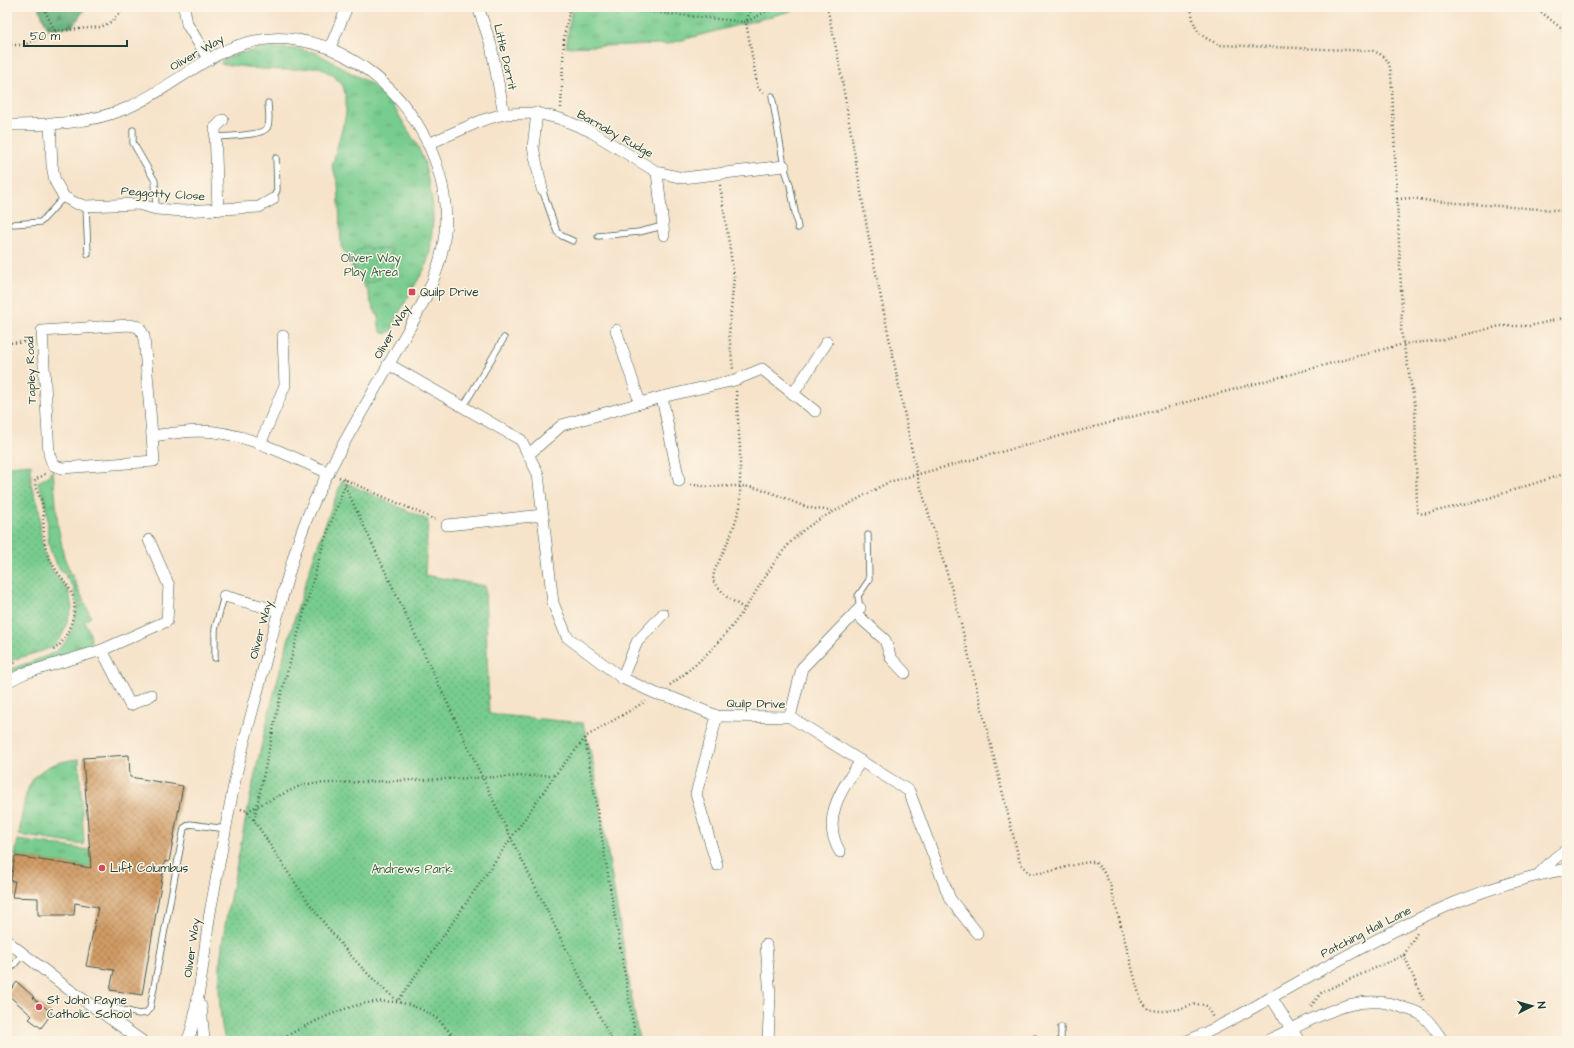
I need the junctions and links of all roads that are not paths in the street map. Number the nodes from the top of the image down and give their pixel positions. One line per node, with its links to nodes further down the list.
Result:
1 (184, 7): 7 (street)
2 (347, 7): 6 (street)
3 (478, 7): 10 (street, Little Dorrit)
4 (1562, 7): 5 (lane)
5 (1567, 11)
6 (330, 48): 7 (street, Oliver Way); 17 (street, Oliver Way)
7 (209, 60): 13 (street, Oliver Way)
8 (772, 96): 19 (lane)
9 (268, 103): 16 (lane)
10 (504, 114): 11 (street, Barnaby Rudge); 17 (street, Barnaby Rudge)
11 (537, 114): 20 (street, Barnaby Rudge); 21 (street)
12 (223, 120): 16 (street, Peggotty Close)
13 (50, 123): 14 (street, Oliver Way); 22 (street)
14 (7, 125)
15 (132, 130): 25 (lane)
16 (215, 137): 26 (street, Peggotty Close)
17 (428, 144): 37 (street, Oliver Way)
18 (276, 158): 23 (lane)
19 (784, 166): 20 (street, Barnaby Rudge); 28 (lane)
20 (656, 172): 29 (street, Barnaby Rudge)
21 (542, 189): 31 (lane)
22 (64, 197): 24 (street, Peggotty Close); 27 (lane)
23 (273, 199): 26 (street, Peggotty Close)
24 (86, 206): 25 (street, Peggotty Close); 32 (lane)
25 (156, 209): 26 (street, Peggotty Close)
26 (218, 210)
27 (14, 224)
28 (798, 228)
29 (664, 230): 30 (lane)
30 (598, 236)
31 (574, 241)
32 (88, 254)
33 (616, 330): 40 (street)
34 (283, 336): 44 (street)
35 (504, 338): 41 (lane)
36 (827, 342): 38 (street)
37 (388, 364): 41 (street, Quilp Drive); 46 (street, Oliver Way)
38 (794, 394): 39 (street); 42 (street)
39 (662, 397): 40 (street); 47 (street)
40 (640, 403): 45 (street)
41 (463, 407): 45 (street, Quilp Drive)
42 (815, 411)
43 (152, 436): 43 (street, Tapley Road); 44 (street)
44 (260, 444): 46 (street)
45 (528, 455): 48 (street, Quilp Drive)
46 (329, 473): 53 (street, Oliver Way)
47 (679, 481)
48 (543, 515): 49 (street); 59 (street, Quilp Drive)
49 (448, 524)
50 (868, 535): 54 (lane)
51 (149, 540): 56 (street)
52 (224, 596): 53 (street); 57 (lane)
53 (279, 611): 65 (street, Oliver Way)
54 (857, 611): 58 (street); 63 (street)
55 (663, 614): 59 (street)
56 (102, 650): 60 (street); 61 (street)
57 (215, 658)
58 (905, 673)
59 (622, 678): 62 (street, Quilp Drive)
60 (7, 682)
61 (151, 695)
62 (717, 716): 63 (street, Quilp Drive); 68 (street)
63 (790, 717): 64 (street, Quilp Drive)
64 (861, 761): 67 (street); 71 (street, Quilp Drive)
65 (226, 829): 76 (street, Oliver Way); 78 (lane)
66 (1567, 849): 70 (street)
67 (840, 852)
68 (717, 864)
69 (1567, 869): 70 (street, Patching Hall Lane)
70 (1540, 874): 77 (street, Patching Hall Lane)
71 (976, 933)
72 (7, 941): 74 (street)
73 (766, 945): 86 (street)
74 (24, 953): 75 (lane); 78 (street)
75 (7, 973)
76 (200, 992): 84 (street, Oliver Way); 85 (street, Oliver Way)
77 (1271, 997): 81 (street); 88 (street, Patching Hall Lane)
78 (94, 1007): 79 (street)
79 (105, 1014): 82 (street); 83 (street)
80 (1061, 1027): 87 (lane)
81 (1293, 1030): 89 (street); 90 (street); 91 (street)
82 (128, 1041)
83 (142, 1041)
84 (187, 1041)
85 (204, 1041)
86 (768, 1041)
87 (1061, 1041)
88 (1187, 1041)
89 (1266, 1041)
90 (1299, 1041)
91 (1443, 1041)

